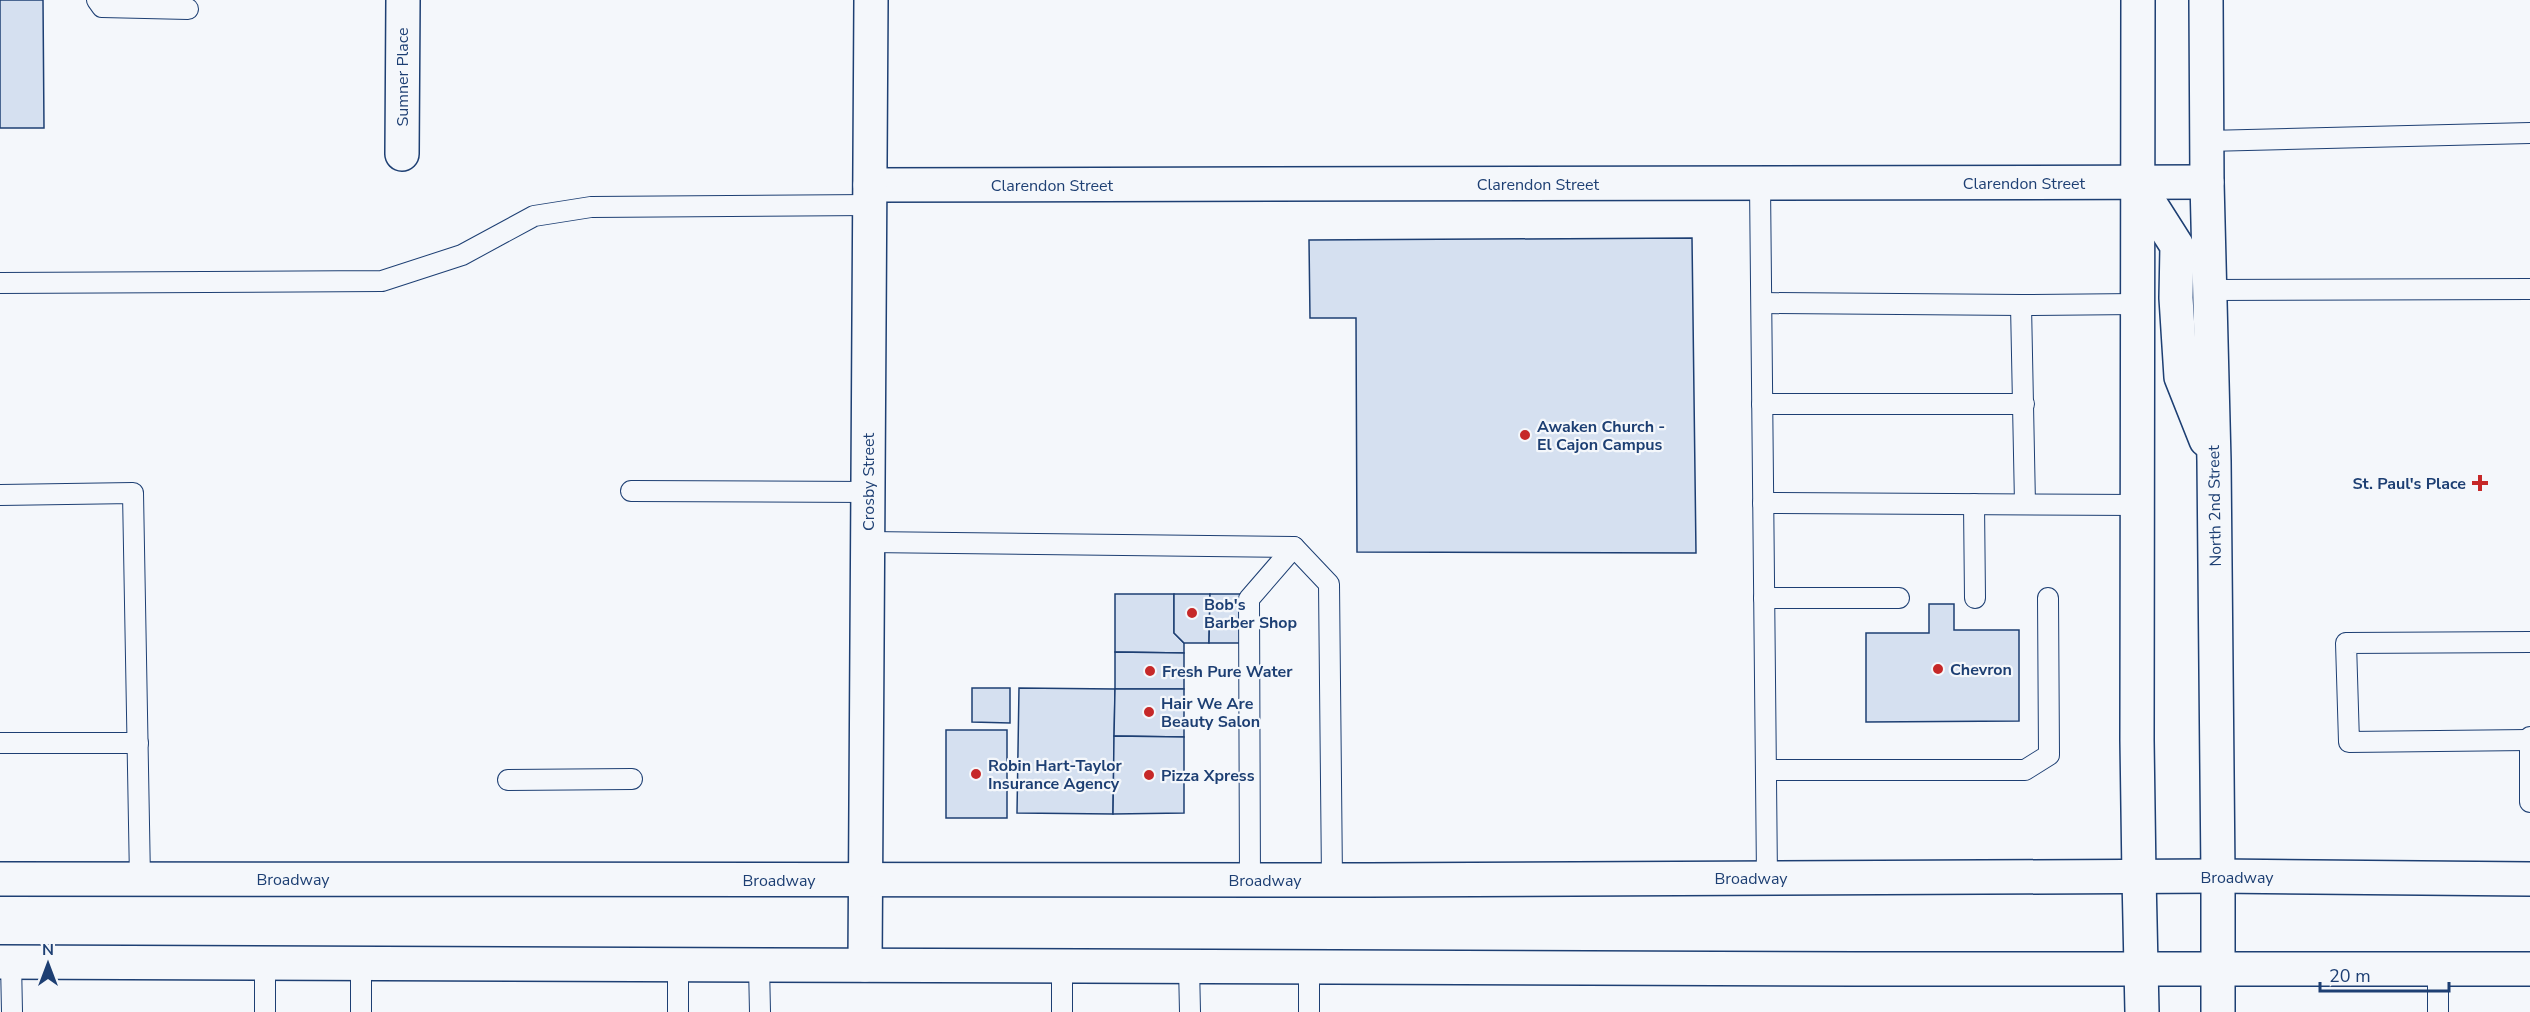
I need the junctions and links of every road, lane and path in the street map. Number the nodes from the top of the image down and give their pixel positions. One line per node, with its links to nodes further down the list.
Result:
1 (97, 0): 6 (lane)
2 (403, 0): 9 (main road, Sumner Place)
3 (871, 0): 13 (main road, Crosby Street)
4 (2138, 0): 11 (main road)
5 (2206, 0): 8 (main road, North 2nd Street)
6 (188, 9)
7 (2530, 133): 8 (lane)
8 (2207, 141): 10 (main road, North 2nd Street)
9 (402, 154)
10 (2207, 182): 11 (main road, Clarendon Street); 16 (main road, North 2nd Street)
11 (2137, 183): 12 (main road, Clarendon Street); 18 (main road); 22 (main road)
12 (1761, 184): 13 (main road, Clarendon Street); 17 (lane)
13 (870, 195): 14 (lane); 24 (main road, Crosby Street)
14 (0, 283)
15 (2530, 289): 16 (lane)
16 (2210, 290): 22 (main road, North 2nd Street)
17 (1762, 303): 19 (lane); 20 (lane)
18 (2137, 304): 19 (lane); 29 (main road)
19 (2021, 305): 21 (lane)
20 (1762, 404): 21 (lane); 26 (lane)
21 (2024, 404): 28 (lane)
22 (2214, 461): 44 (main road, North 2nd Street)
23 (631, 491): 24 (lane)
24 (868, 492): 30 (main road, Crosby Street)
25 (0, 495): 39 (lane)
26 (1764, 503): 27 (lane); 32 (lane)
27 (1974, 504): 28 (lane); 34 (lane)
28 (2025, 504): 29 (lane)
29 (2137, 505): 45 (main road)
30 (868, 542): 31 (lane); 50 (main road, Crosby Street)
31 (1294, 547): 51 (lane); 52 (lane)
32 (1764, 598): 33 (lane); 40 (lane)
33 (1899, 598)
34 (1975, 598)
35 (2048, 598): 40 (lane)
36 (2530, 642): 37 (lane)
37 (2529, 739): 43 (lane)
38 (0, 743): 39 (lane)
39 (138, 743): 48 (lane)
40 (1766, 770): 46 (lane)
41 (632, 779): 42 (lane)
42 (508, 780)
43 (2530, 802)
44 (2218, 876): 45 (main road, Broadway); 49 (main road, Broadway); 63 (main road, North 2nd Street)
45 (2139, 877): 46 (main road, Broadway); 62 (main road)
46 (1767, 878): 52 (main road, Broadway)
47 (0, 879): 48 (main road, Broadway)
48 (140, 879): 50 (main road, Broadway)
49 (2530, 879)
50 (865, 880): 51 (main road, Broadway); 58 (main road, Crosby Street)
51 (1250, 880): 52 (main road, Broadway)
52 (1332, 880)
53 (6, 962): 54 (main road); 66 (lane)
54 (265, 964): 55 (main road); 67 (lane)
55 (361, 964): 56 (main road); 68 (lane)
56 (678, 965): 57 (main road); 69 (lane)
57 (759, 965): 58 (main road); 70 (lane)
58 (865, 965): 59 (main road)
59 (1062, 966): 60 (main road); 71 (lane)
60 (1189, 966): 61 (main road); 72 (lane)
61 (1309, 967): 62 (main road); 73 (lane)
62 (2143, 969): 63 (main road); 74 (main road)
63 (2219, 969): 64 (main road); 75 (main road, North 2nd Street)
64 (2438, 969): 65 (main road); 76 (lane)
65 (2530, 969)
66 (12, 1012)
67 (265, 1012)
68 (361, 1012)
69 (678, 1012)
70 (760, 1012)
71 (1062, 1012)
72 (1190, 1012)
73 (1309, 1012)
74 (2142, 1012)
75 (2218, 1012)
76 (2438, 1012)

